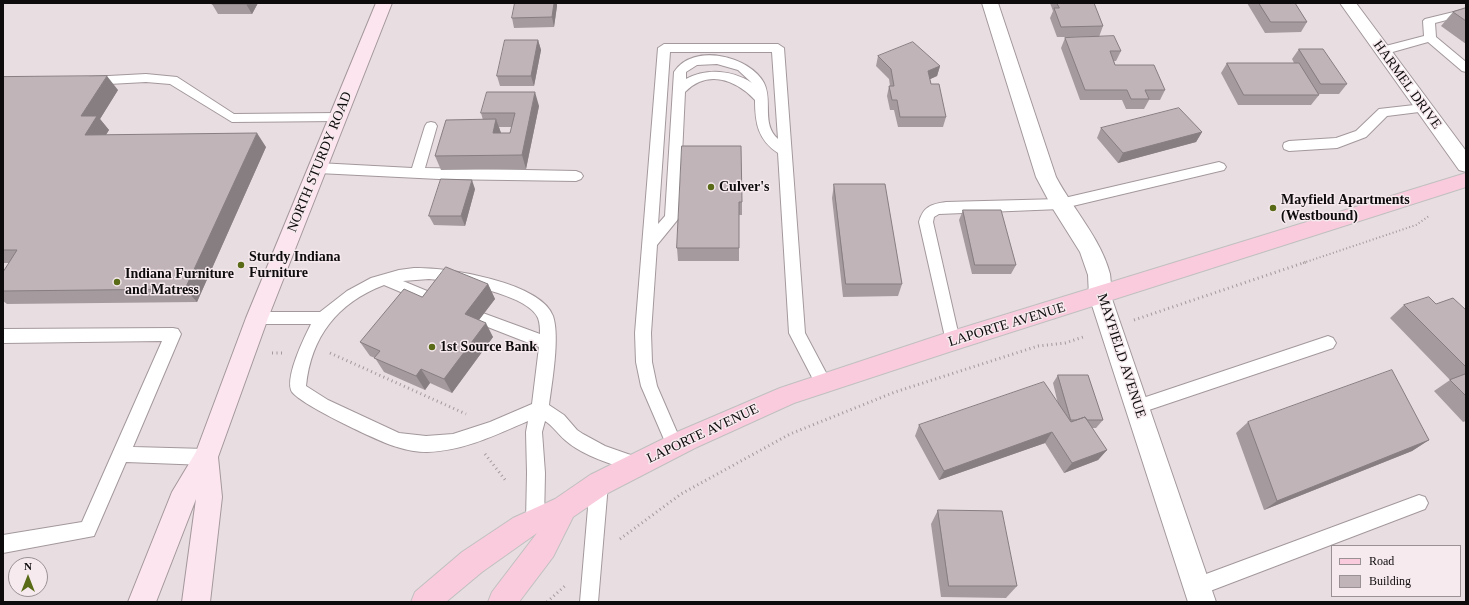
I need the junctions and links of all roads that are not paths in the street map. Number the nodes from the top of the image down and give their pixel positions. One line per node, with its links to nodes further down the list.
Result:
1 (384, 3): 12 (street, NORTH STURDY ROAD)
2 (990, 3): 22 (street, MAYFIELD AVENUE)
3 (1348, 3): 6 (street, HARMEL DRIVE)
4 (1466, 12): 5 (lane)
5 (1430, 38): 6 (lane); 7 (lane)
6 (1382, 51): 11 (street, HARMEL DRIVE)
7 (1466, 68)
8 (75, 82): 12 (lane)
9 (679, 91): 10 (lane); 10 (lane); 23 (lane)
10 (762, 100): 15 (lane)
11 (1423, 108): 14 (lane); 16 (street, HARMEL DRIVE)
12 (338, 117): 18 (street, NORTH STURDY ROAD)
13 (431, 126): 19 (lane)
14 (1289, 146)
15 (784, 150): 23 (lane); 34 (lane)
16 (1466, 165)
17 (1219, 167): 22 (lane)
18 (318, 168): 19 (lane); 27 (street, NORTH STURDY ROAD)
19 (417, 173): 20 (lane)
20 (576, 176)
21 (1466, 180): 25 (main road, LAPORTE AVENUE)
22 (1060, 204): 25 (street, MAYFIELD AVENUE); 31 (lane)
23 (650, 243): 37 (lane)
24 (383, 279): 26 (lane); 28 (lane); 32 (lane)
25 (1100, 296): 31 (main road, LAPORTE AVENUE); 35 (street, MAYFIELD AVENUE)
26 (438, 302)
27 (257, 318): 28 (lane); 39 (street, NORTH STURDY ROAD)
28 (324, 318): 36 (lane)
29 (480, 318): 32 (lane)
30 (3, 336): 38 (lane)
31 (952, 342): 34 (main road, LAPORTE AVENUE)
32 (547, 343): 36 (lane)
33 (1328, 343): 35 (lane)
34 (824, 384): 37 (main road, LAPORTE AVENUE)
35 (1137, 407): 46 (street, MAYFIELD AVENUE)
36 (540, 408): 40 (lane); 44 (lane)
37 (675, 446): 40 (main road, LAPORTE AVENUE)
38 (121, 454): 39 (lane); 45 (lane)
39 (206, 457): 47 (street, NORTH STURDY ROAD); 48 (street, NORTH STURDY ROAD)
40 (636, 466): 41 (main road, LAPORTE AVENUE)
41 (599, 484): 43 (main road, LAPORTE AVENUE); 51 (lane)
42 (1419, 503): 46 (lane)
43 (564, 508): 44 (main road, LAPORTE AVENUE); 50 (main road, LAPORTE AVENUE)
44 (535, 521): 49 (main road, LAPORTE AVENUE)
45 (3, 544)
46 (1200, 595)
47 (142, 602)
48 (196, 602)
49 (425, 602)
50 (502, 602)
51 (589, 602)

